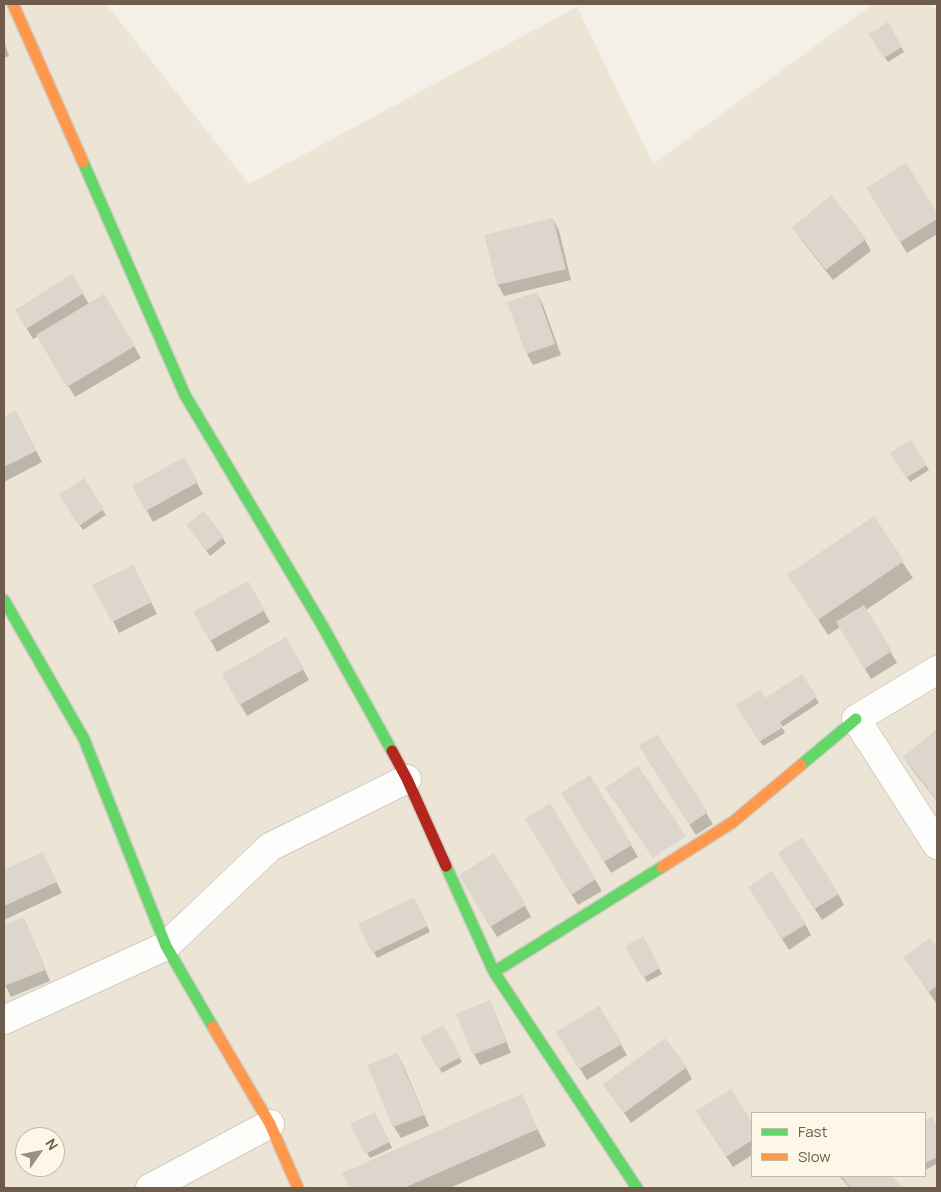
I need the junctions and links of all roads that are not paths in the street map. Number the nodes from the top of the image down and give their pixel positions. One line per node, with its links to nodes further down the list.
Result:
1 (13, 4): 5 (street)
2 (4, 600): 7 (street)
3 (937, 670): 4 (street)
4 (856, 719): 6 (street); 8 (street)
5 (407, 779): 7 (street); 8 (street)
6 (937, 845)
7 (166, 946): 9 (street); 10 (street)
8 (494, 972): 13 (street)
9 (4, 1020)
10 (270, 1124): 11 (street); 12 (street)
11 (150, 1188)
12 (298, 1188)
13 (637, 1188)

